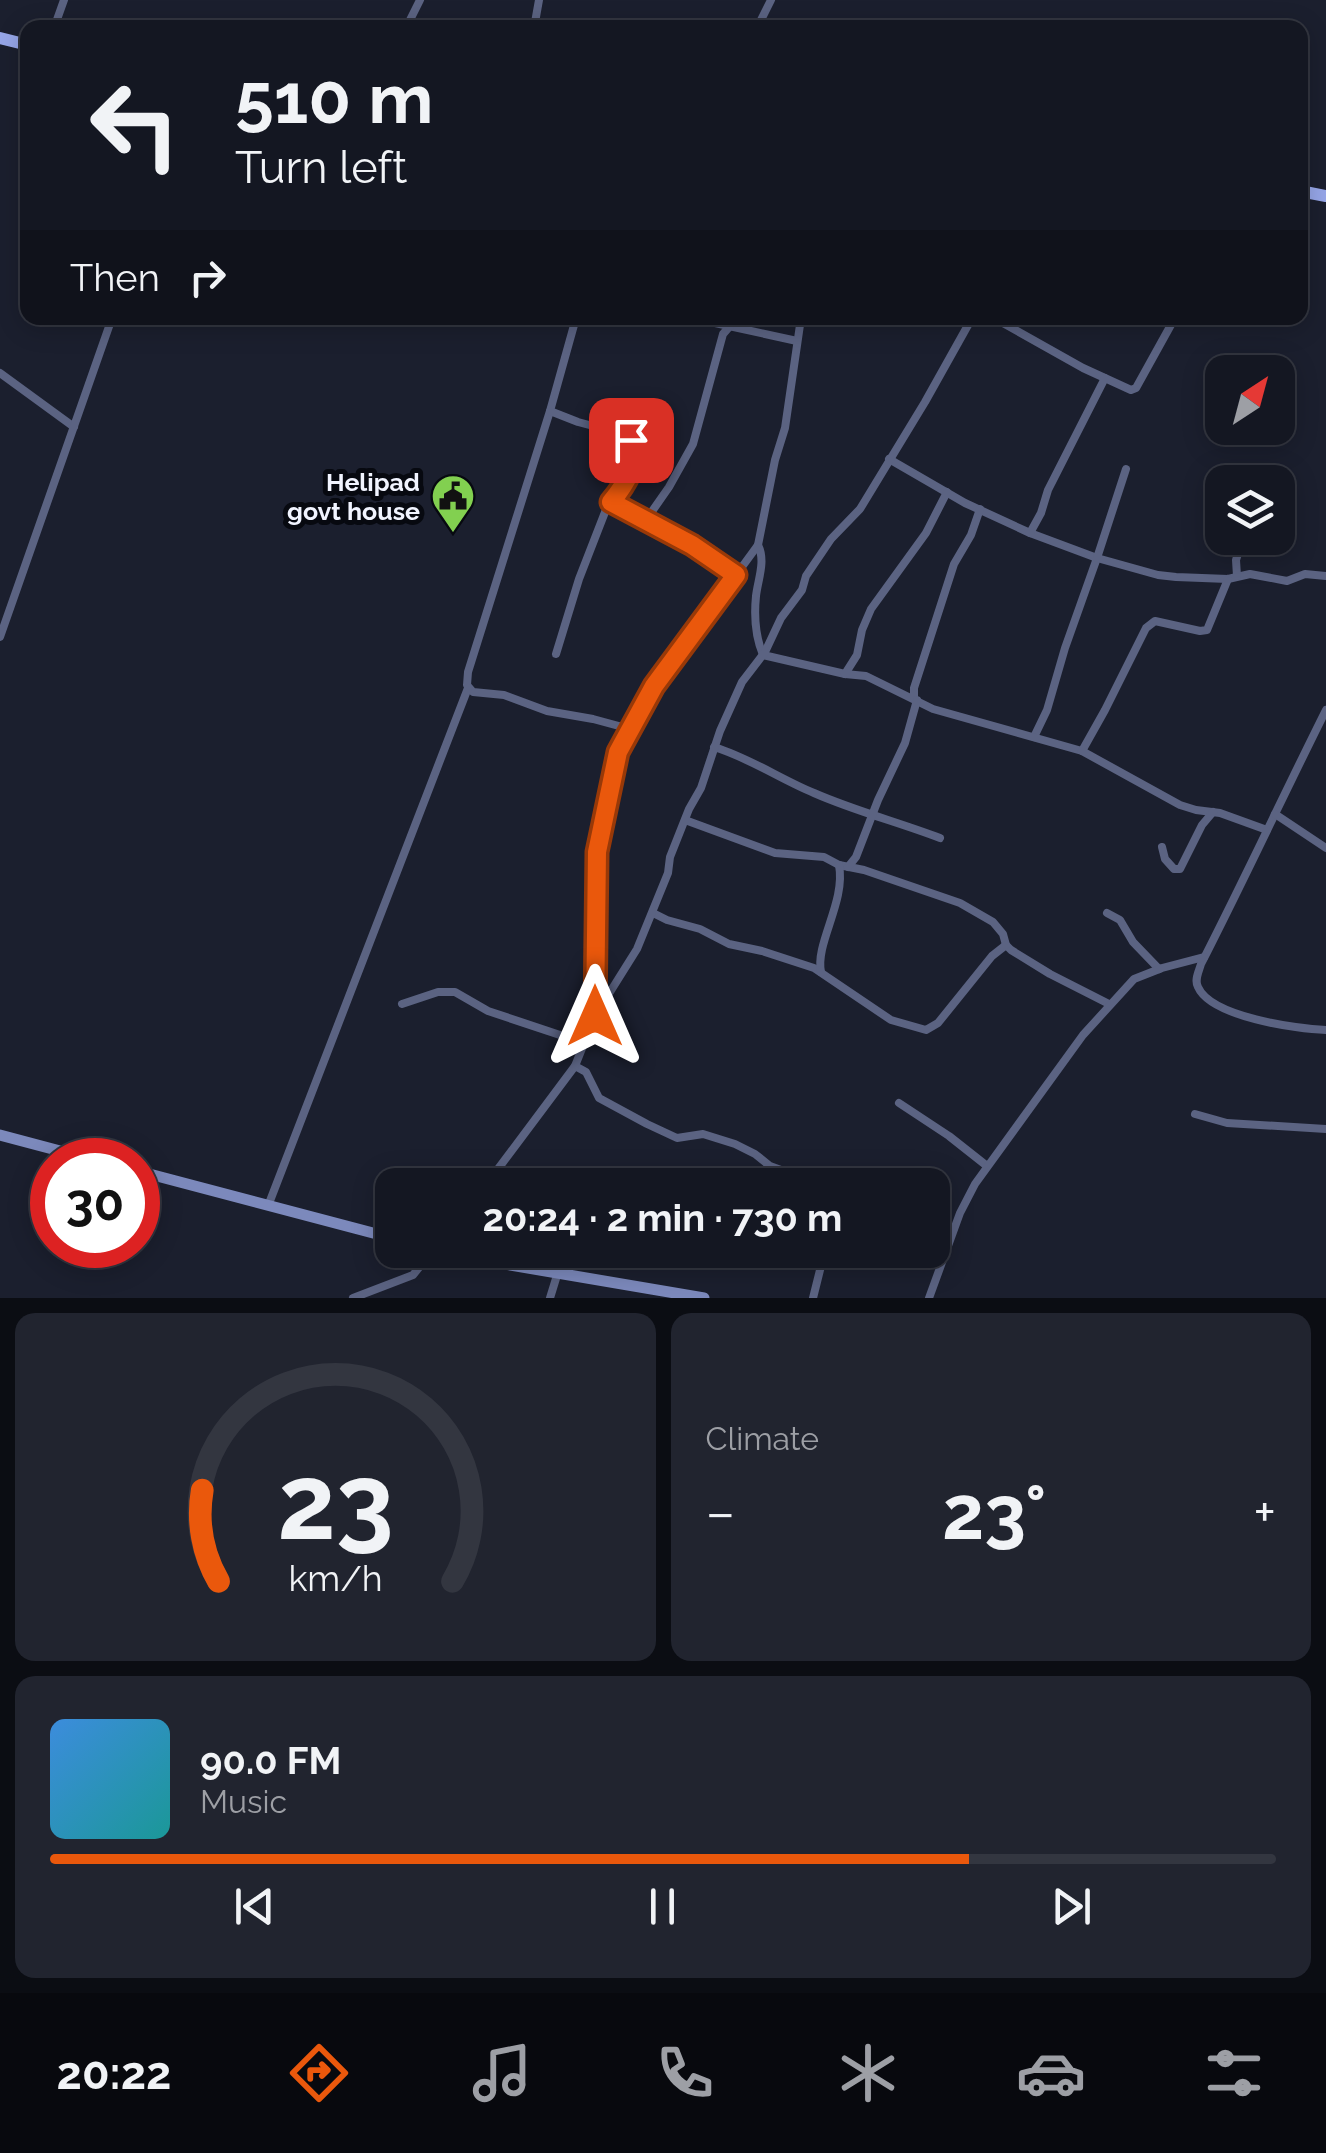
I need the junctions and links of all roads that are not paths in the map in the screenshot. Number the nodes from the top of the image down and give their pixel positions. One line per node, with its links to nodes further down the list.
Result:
1 (110, 325): 13 (street)
2 (574, 325): 12 (street)
3 (720, 325): 8 (street)
4 (800, 325): 9 (street)
5 (968, 325): 14 (street)
6 (1006, 325): 11 (street)
7 (1170, 325): 11 (street)
8 (727, 330): 9 (street); 19 (street)
9 (797, 340): 21 (street)
10 (0, 372): 13 (street)
11 (1105, 378): 20 (street)
12 (550, 411): 17 (street); 33 (street)
13 (74, 427): 29 (street)
14 (889, 459): 16 (street); 28 (street)
15 (1126, 469): 23 (street)
16 (947, 492): 18 (street); 32 (street)
17 (611, 502): 19 (street); 30 (street)
18 (980, 510): 20 (street); 34 (street)
19 (646, 520): 24 (street)
20 (1030, 533): 23 (street)
21 (758, 545): 24 (street); 27 (street)
22 (1238, 555): 26 (street)
23 (1098, 558): 26 (street); 37 (street)
24 (736, 575): 36 (street)
25 (1326, 576): 26 (street)
26 (1233, 578): 39 (street)
27 (756, 628): 28 (street); 31 (street)
28 (774, 631): 31 (street)
29 (0, 637)
30 (556, 654)
31 (763, 655): 32 (street); 38 (street)
32 (846, 674): 34 (street)
33 (468, 688): 36 (street); 73 (street)
34 (916, 699): 37 (street); 43 (street)
35 (1326, 710): 42 (street)
36 (630, 729): 59 (street)
37 (1034, 737): 39 (street)
38 (714, 747): 43 (street); 44 (street)
39 (1082, 751): 40 (street)
40 (1196, 810): 41 (street); 45 (street)
41 (1213, 812): 45 (street); 46 (street)
42 (1275, 814): 46 (street); 49 (street)
43 (872, 815): 47 (street); 50 (street)
44 (685, 820): 50 (street); 51 (street)
45 (1202, 825): 48 (street)
46 (1267, 830): 54 (street)
47 (940, 838)
48 (1162, 847)
49 (1326, 848)
50 (846, 869): 53 (street); 55 (street)
51 (653, 913): 55 (street); 59 (street)
52 (1107, 913): 56 (street)
53 (1006, 944): 55 (street); 58 (street)
54 (1204, 957): 56 (street); 61 (street)
55 (817, 967)
56 (1159, 968): 58 (street)
57 (402, 1004): 62 (street)
58 (1109, 1004): 69 (street)
59 (595, 1016): 62 (street)
60 (1326, 1018): 61 (street)
61 (1325, 1030)
62 (584, 1043): 63 (street)
63 (575, 1066): 70 (street); 71 (street)
64 (899, 1103): 69 (street)
65 (1194, 1114): 66 (street)
66 (1326, 1129)
67 (0, 1135): 68 (street)
68 (30, 1143)
69 (987, 1166): 83 (street)
70 (499, 1168)
71 (775, 1168)
72 (160, 1178): 73 (street)
73 (268, 1206): 74 (street)
74 (375, 1234)
75 (419, 1268): 79 (street)
76 (536, 1268): 78 (street)
77 (820, 1268): 82 (street)
78 (558, 1272): 80 (street); 81 (street)
79 (353, 1298)
80 (550, 1298)
81 (704, 1298)
82 (813, 1298)
83 (929, 1298)

